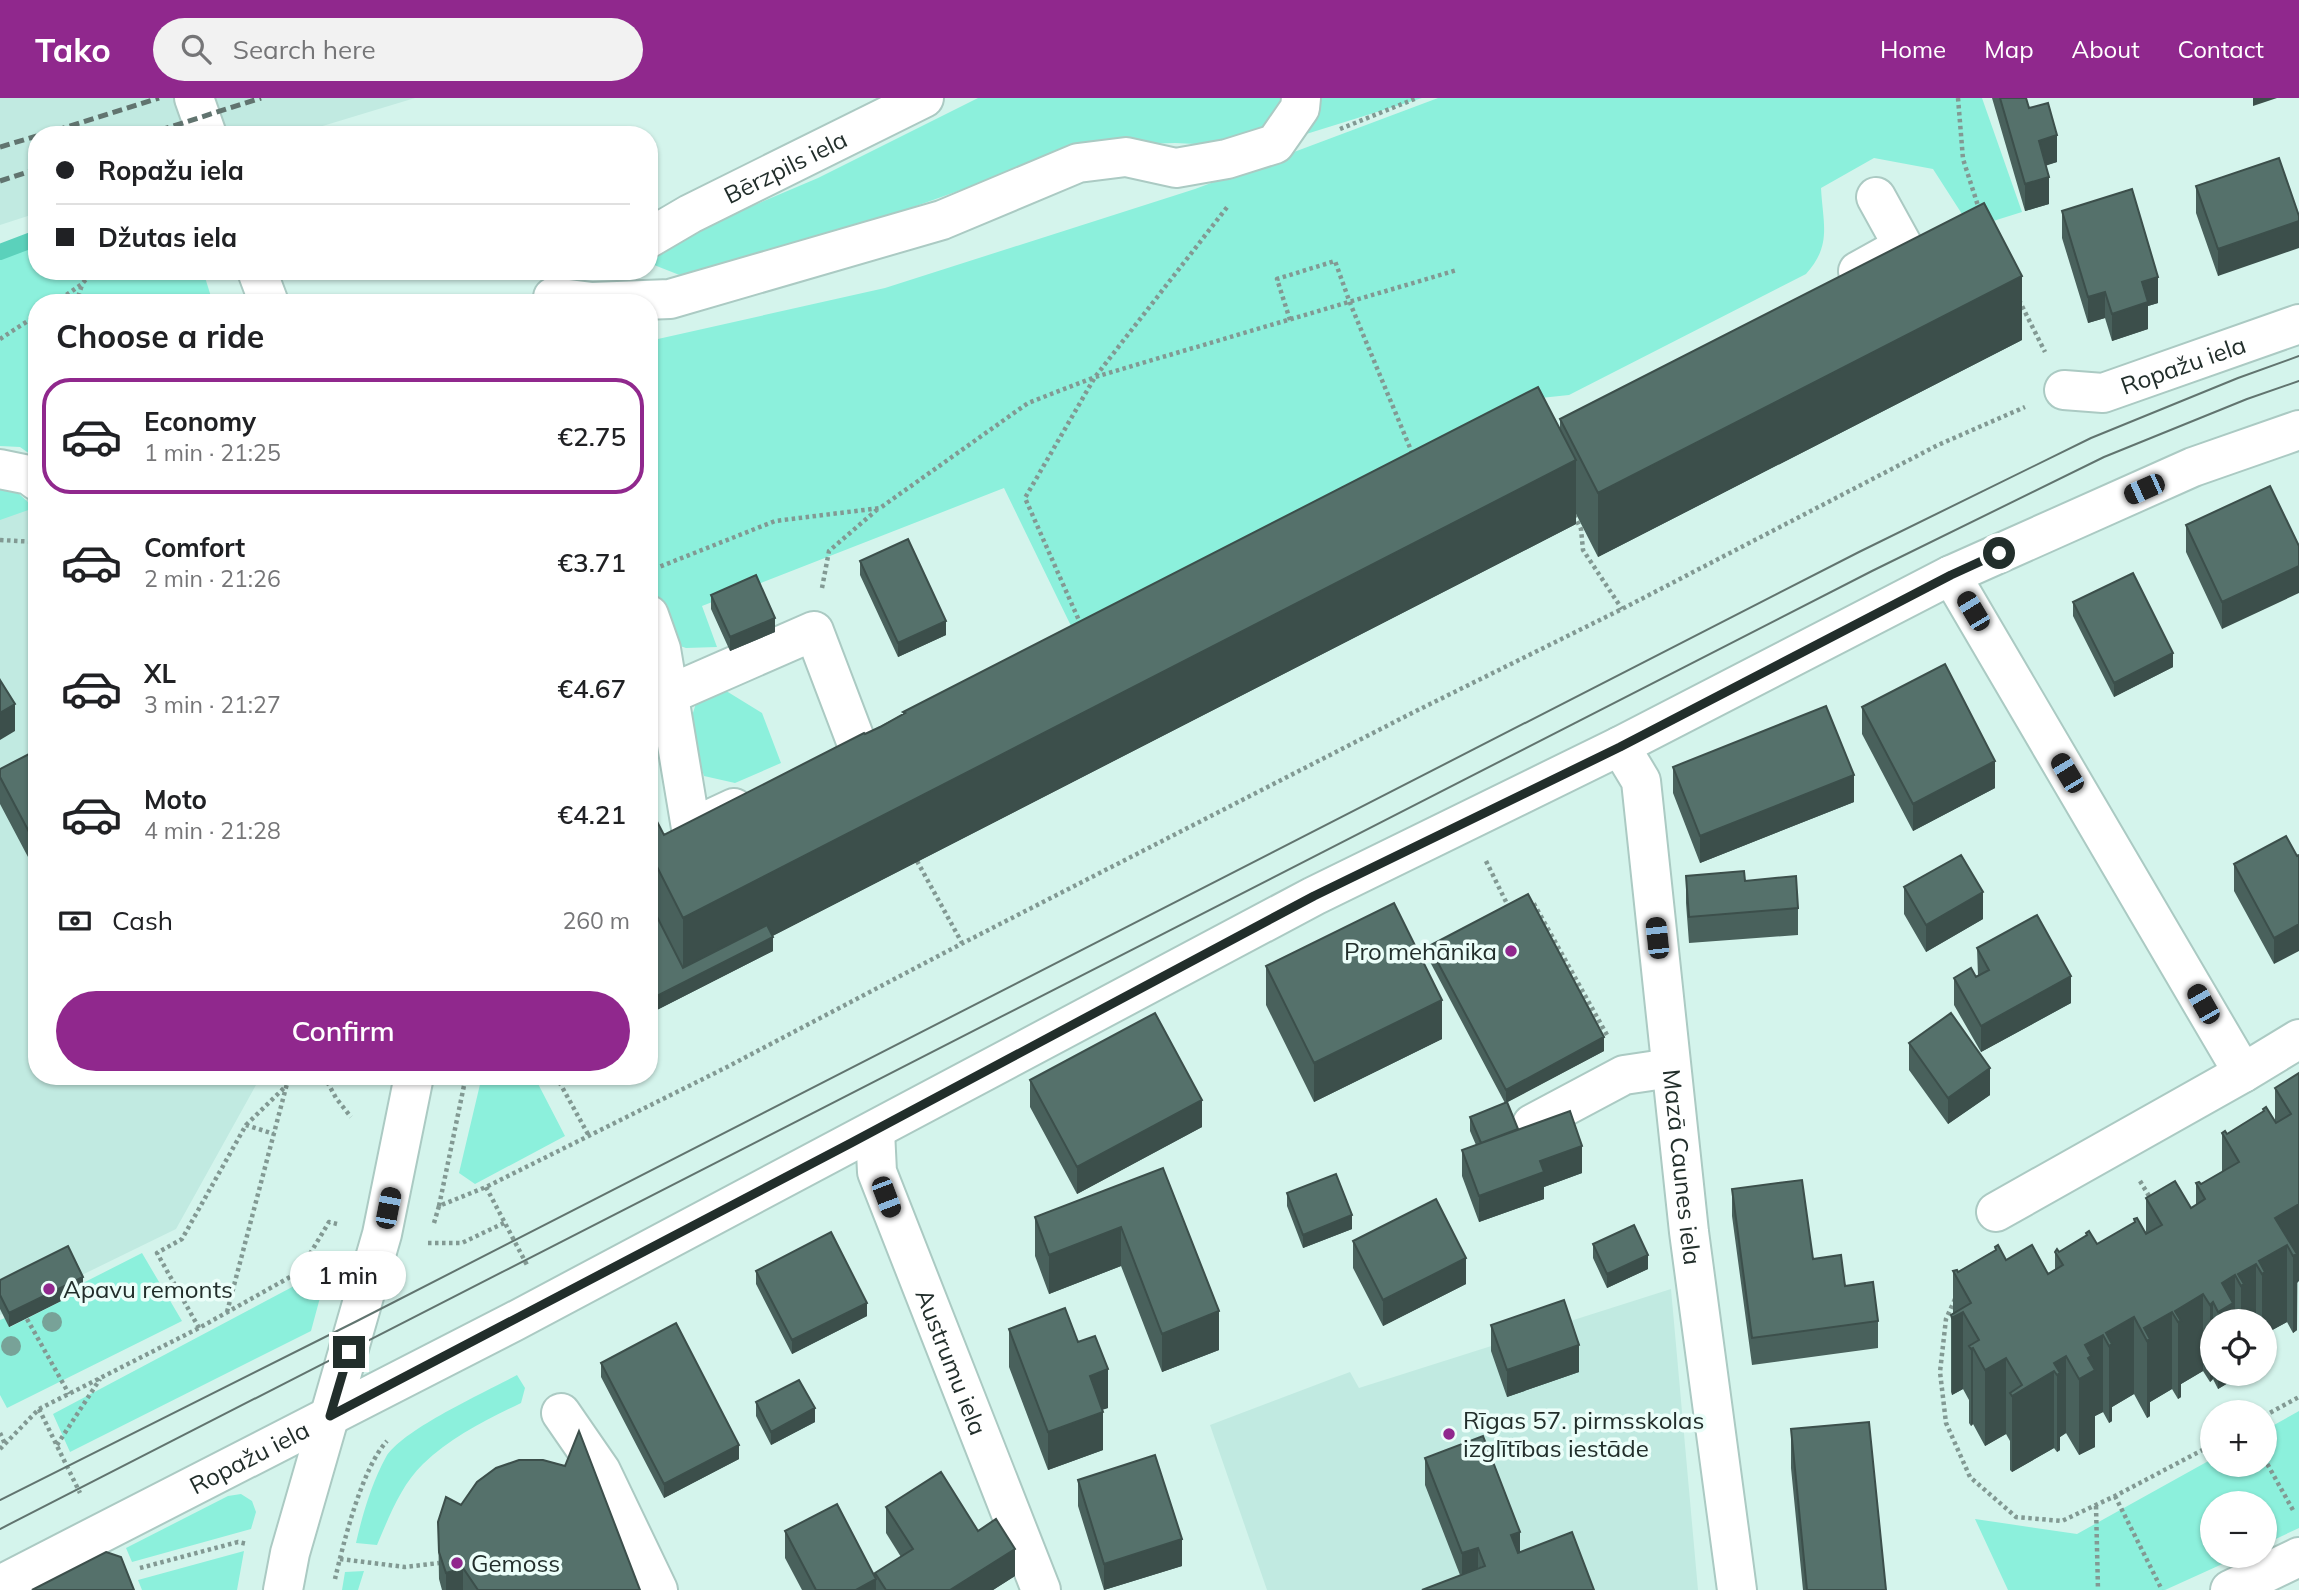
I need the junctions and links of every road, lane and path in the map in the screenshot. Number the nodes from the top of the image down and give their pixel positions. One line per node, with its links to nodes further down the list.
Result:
1 (194, 98): 6 (street)
2 (924, 98): 11 (street, Bērzpils iela)
3 (1301, 98): 7 (street)
4 (1417, 98): 7 (path)
5 (1958, 98): 10 (path)
6 (204, 126)
7 (1275, 144): 21 (street)
8 (1876, 197): 16 (street)
9 (1228, 205): 27 (path)
10 (1984, 221)
11 (658, 233)
12 (1457, 270): 22 (path)
13 (85, 280): 15 (path)
14 (580, 280): 20 (street)
15 (82, 284): 18 (path); 19 (path)
16 (1830, 286)
17 (2016, 293): 28 (path)
18 (67, 294)
19 (79, 294)
20 (557, 294)
21 (658, 299)
22 (1350, 303): 23 (path); 23 (path); 30 (path)
23 (1290, 320): 27 (path)
24 (28, 321): 26 (path)
25 (2299, 324): 28 (street, Ropažu iela)
26 (0, 340)
27 (1095, 377): 34 (path); 40 (path)
28 (2064, 390): 39 (path)
29 (2299, 430): 38 (street, Ropažu iela)
30 (1418, 467)
31 (0, 469): 32 (street)
32 (28, 475)
33 (1570, 507): 39 (path)
34 (880, 508): 37 (path); 41 (path)
35 (0, 540): 36 (path)
36 (28, 542)
37 (658, 567)
38 (1951, 575): 45 (street, Ropažu iela); 56 (street)
39 (1622, 609): 53 (path)
40 (1082, 626)
41 (814, 631): 43 (street); 46 (street)
42 (658, 640): 43 (street)
43 (668, 695): 48 (street)
44 (896, 734): 46 (street)
45 (1620, 747): 55 (street, Mazā Caunes iela); 66 (street, Ropažu iela)
46 (860, 751): 47 (street)
47 (823, 768)
48 (763, 795)
49 (1498, 854): 50 (path)
50 (1486, 860): 52 (path); 57 (path)
51 (917, 861): 53 (path)
52 (1474, 867)
53 (962, 943): 68 (path)
54 (2299, 1039): 56 (street)
55 (1671, 1068): 57 (street); 108 (street, Mazā Caunes iela)
56 (2244, 1073): 69 (street)
57 (1624, 1075): 64 (street)
58 (329, 1085): 63 (path)
59 (412, 1085): 75 (street)
60 (464, 1085): 71 (path)
61 (561, 1085): 68 (path)
62 (286, 1087): 65 (path); 67 (path)
63 (351, 1117)
64 (1532, 1124)
65 (246, 1125): 67 (path); 81 (path)
66 (875, 1131): 87 (street, Ropažu iela); 107 (street, Austrumu iela)
67 (274, 1134): 79 (path)
68 (589, 1136): 70 (path)
69 (2119, 1143): 72 (path); 73 (street)
70 (486, 1187): 71 (path); 74 (path)
71 (439, 1206): 76 (path)
72 (2156, 1208)
73 (1996, 1212)
74 (504, 1223): 76 (path); 77 (path)
75 (382, 1234): 76 (path); 79 (path); 87 (street)
76 (428, 1243)
77 (531, 1273)
78 (1957, 1295): 96 (path)
79 (226, 1313): 81 (path)
80 (27, 1319): 83 (path)
81 (199, 1328): 82 (path)
82 (101, 1378): 83 (path); 91 (path)
83 (69, 1394): 90 (path)
84 (2299, 1397): 85 (path)
85 (2277, 1409)
86 (561, 1413): 106 (street)
87 (330, 1416): 103 (street, Ropažu iela); 104 (street)
88 (0, 1433): 90 (path)
89 (388, 1439): 100 (path)
90 (5, 1444): 92 (path)
91 (57, 1446)
92 (0, 1449)
93 (2200, 1451): 95 (path)
94 (2275, 1477): 97 (path)
95 (2115, 1496): 96 (path); 110 (path)
96 (2096, 1506): 109 (path)
97 (2299, 1521)
98 (254, 1545): 102 (path)
99 (2299, 1557): 111 (street)
100 (340, 1559): 101 (path); 105 (path)
101 (439, 1563)
102 (136, 1569)
103 (0, 1585)
104 (283, 1590)
105 (332, 1590)
106 (658, 1590)
107 (1041, 1590)
108 (1737, 1590)
109 (2098, 1590)
110 (2162, 1590)
111 (2230, 1590)

